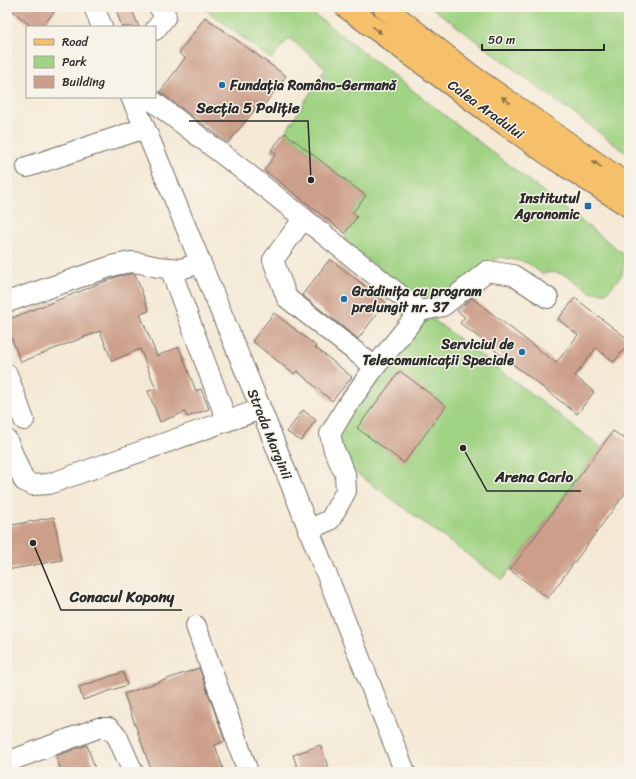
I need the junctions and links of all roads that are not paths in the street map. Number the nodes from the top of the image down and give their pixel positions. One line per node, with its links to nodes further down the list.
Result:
1 (94, 7): 5 (street)
2 (159, 7): 6 (street)
3 (346, 7): 11 (main road, Calea Aradului, one-way to 11)
4 (384, 7): 10 (main road, Calea Aradului, one-way to 4)
5 (102, 26)
6 (156, 29)
7 (132, 99): 8 (street, Strada Marginii); 12 (street)
8 (145, 128): 9 (street); 13 (street, Strada Marginii)
9 (27, 167)
10 (629, 186)
11 (629, 206)
12 (304, 218): 17 (street); 18 (street)
13 (200, 263): 14 (street); 20 (street, Strada Marginii)
14 (170, 268): 16 (street); 22 (street)
15 (548, 298): 17 (street)
16 (7, 302)
17 (420, 310): 18 (street)
18 (375, 367): 24 (street)
19 (7, 374): 21 (street)
20 (261, 409): 22 (street); 24 (street, Strada Marginii)
21 (24, 420)
22 (227, 421): 23 (street)
23 (7, 440)
24 (308, 530): 29 (street, Strada Marginii)
25 (196, 626): 28 (street)
26 (7, 762): 27 (street)
27 (133, 772)
28 (248, 772)
29 (405, 772)

